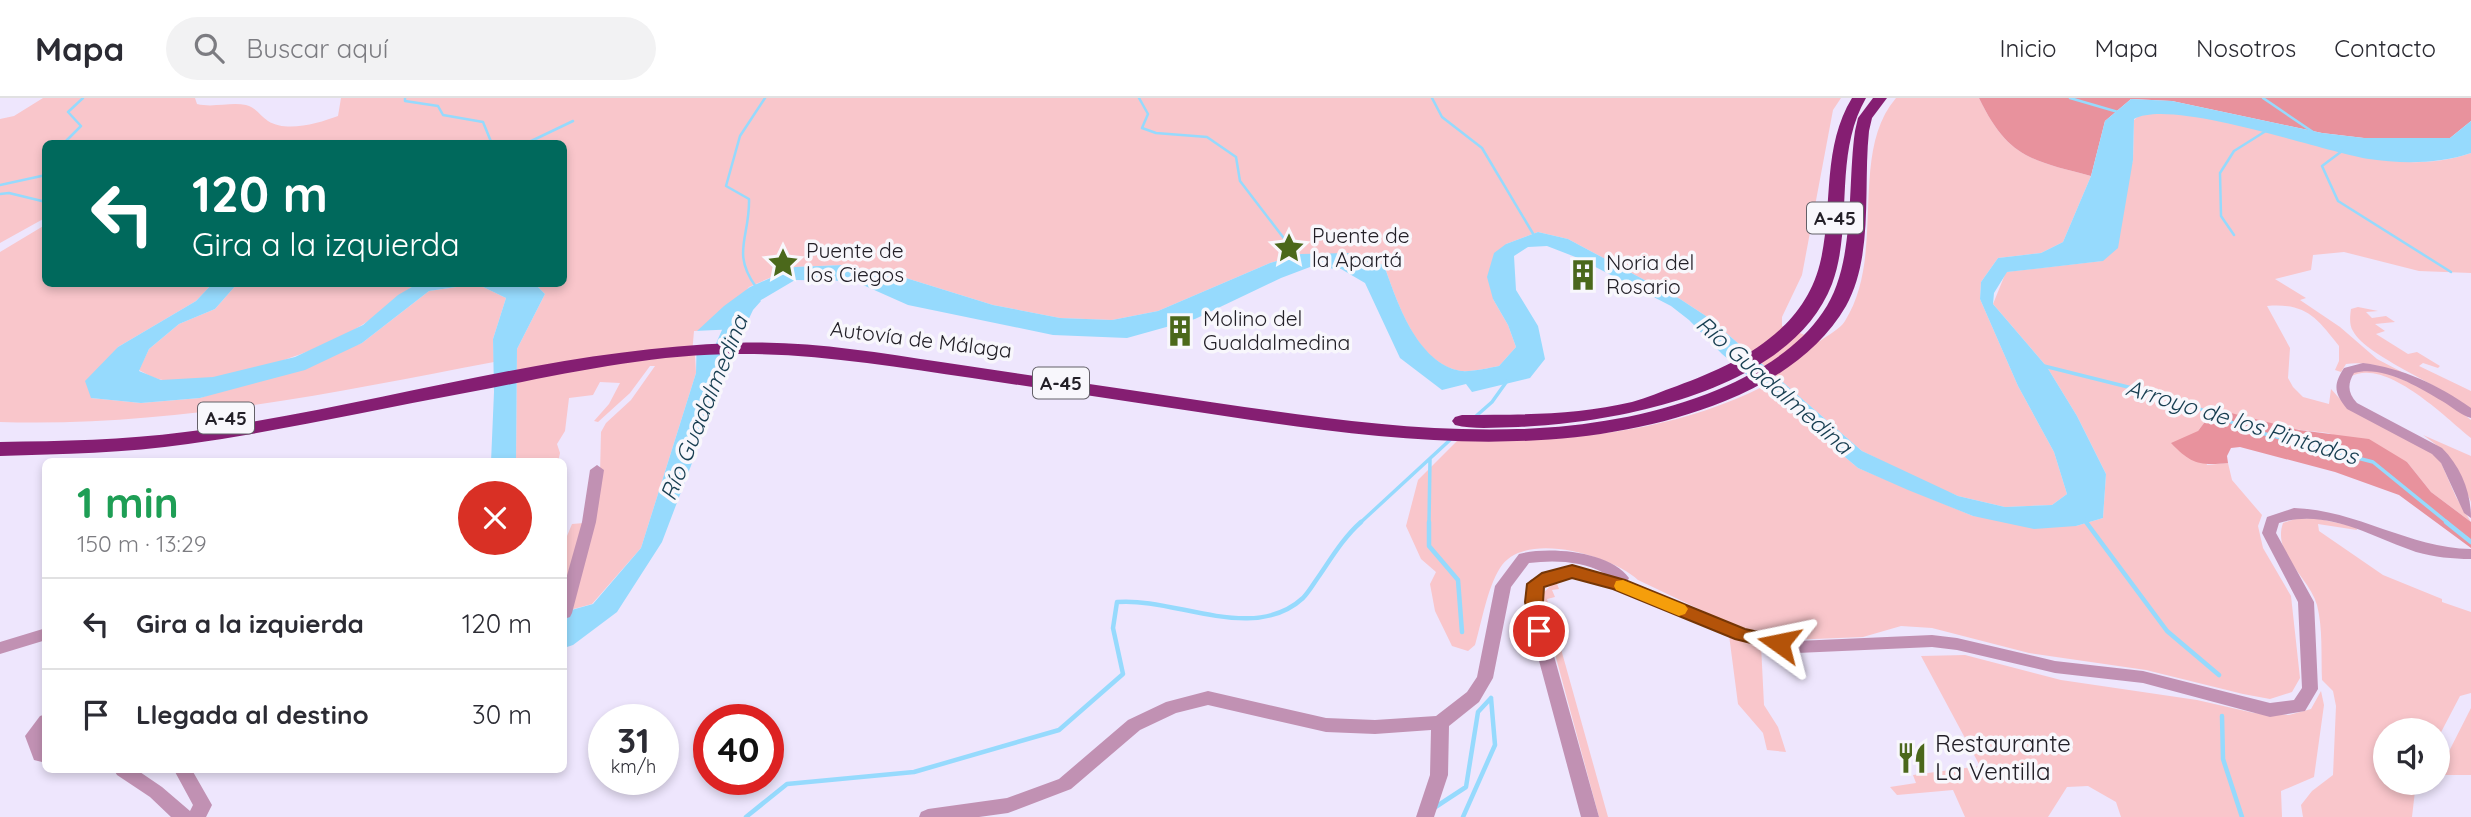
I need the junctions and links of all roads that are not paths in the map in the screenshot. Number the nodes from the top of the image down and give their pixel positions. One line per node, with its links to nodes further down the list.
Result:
1 (1859, 98): 4 (highway, Autovía de Málaga / A-45)
2 (1880, 98): 4 (highway, Autovía de Málaga / A-45)
3 (448, 384): 4 (highway, Autovía de Málaga / A-45); 6 (highway, Autovía de Málaga / A-45); 7 (highway, Autovía de Málaga / A-45)
4 (1685, 399)
5 (2471, 414): 9 (street)
6 (0, 435)
7 (0, 449)
8 (597, 470): 12 (street)
9 (2471, 513)
10 (2471, 554): 11 (street)
11 (1619, 584): 15 (street); 24 (street)
12 (567, 604)
13 (42, 635): 14 (street)
14 (0, 648)
15 (1440, 723): 22 (street); 23 (street)
16 (42, 726): 17 (street)
17 (42, 755)
18 (128, 773): 20 (street)
19 (185, 773): 21 (street)
20 (184, 817)
21 (196, 817)
22 (928, 817)
23 (1425, 817)
24 (1590, 817)

